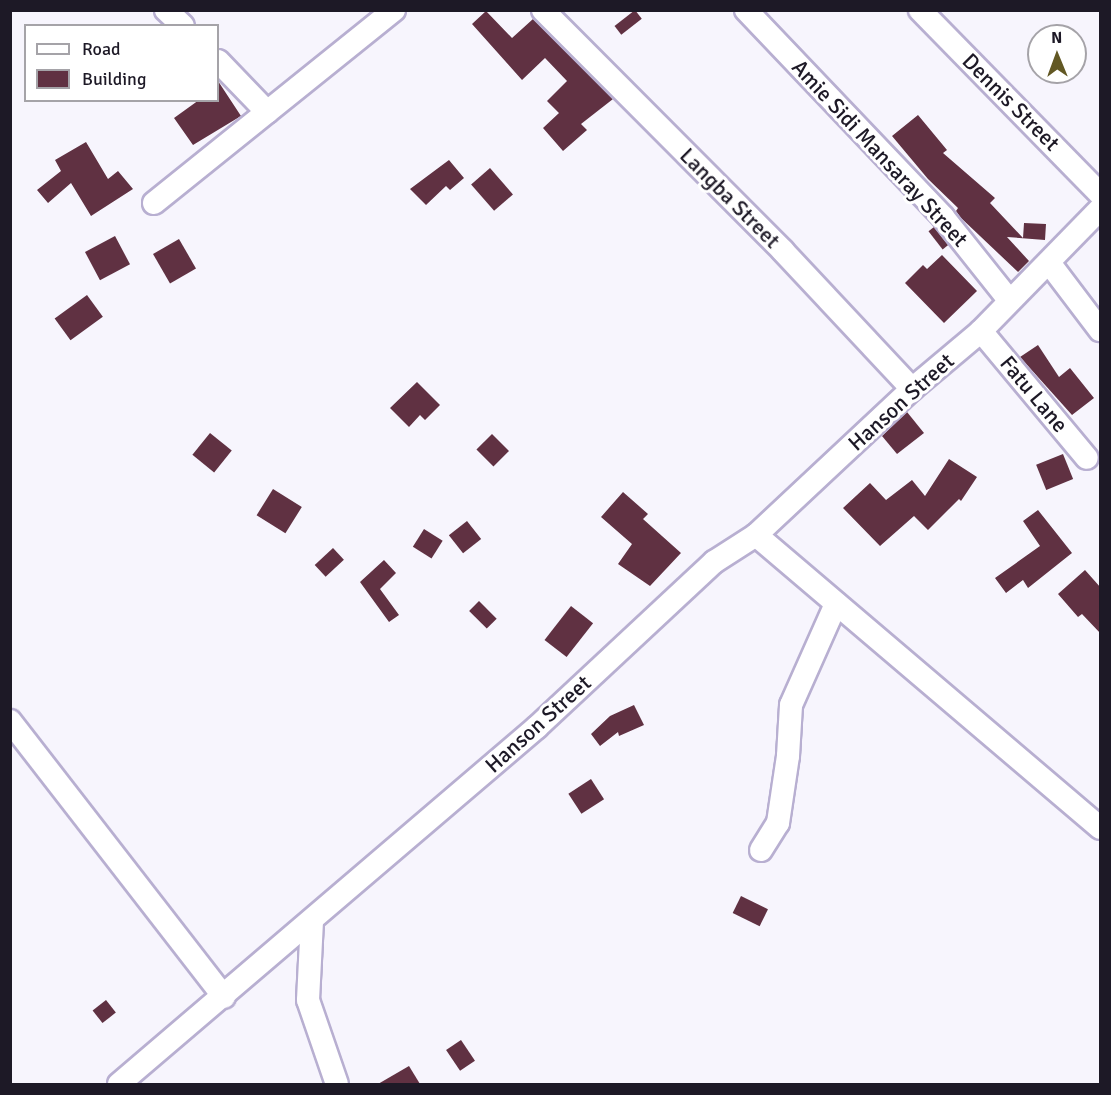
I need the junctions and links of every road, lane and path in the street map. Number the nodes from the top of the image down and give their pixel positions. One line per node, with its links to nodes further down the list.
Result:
1 (166, 10): 6 (street)
2 (394, 10): 8 (street)
3 (543, 10): 16 (street, Langba Street)
4 (746, 10): 13 (street, Amie Sidi Mansaray Street)
5 (920, 10): 9 (street, Dennis Street)
6 (181, 24)
7 (219, 62): 8 (street)
8 (267, 112): 10 (street)
9 (1101, 194)
10 (154, 203)
11 (1101, 209): 12 (street, Hanson Street)
12 (1050, 264): 13 (street, Hanson Street); 14 (street)
13 (1009, 300): 15 (street, Hanson Street)
14 (1101, 330)
15 (981, 331): 16 (street, Hanson Street); 17 (street, Fatu Lane)
16 (912, 389): 18 (street, Hanson Street)
17 (1087, 458)
18 (756, 535): 19 (street); 23 (street, Hanson Street)
19 (836, 603): 21 (street); 22 (street)
20 (10, 722): 24 (street)
21 (1101, 828)
22 (761, 850)
23 (312, 921): 24 (street, Hanson Street); 26 (street)
24 (224, 997): 25 (street, Hanson Street)
25 (119, 1084)
26 (338, 1084)

